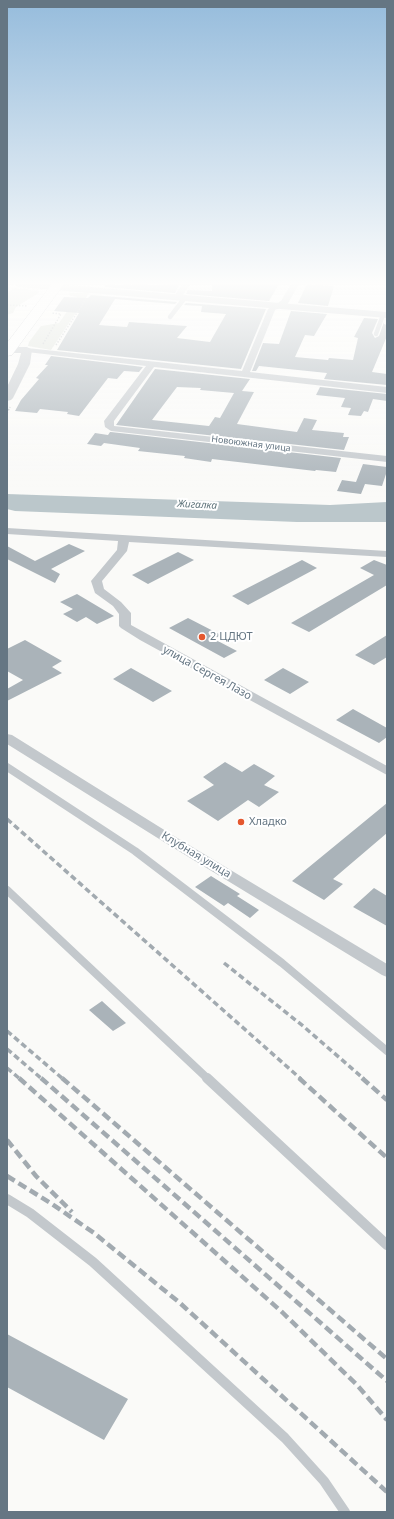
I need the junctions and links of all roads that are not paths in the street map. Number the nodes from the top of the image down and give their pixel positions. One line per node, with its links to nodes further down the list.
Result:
1 (26, 355): 7 (street)
2 (64, 355): 4 (street)
3 (253, 355): 5 (street)
4 (152, 364): 5 (street); 8 (street, Новоюжная улица)
5 (245, 374): 6 (street)
6 (387, 390)
7 (7, 398)
8 (387, 460)
9 (7, 531): 10 (street)
10 (124, 539): 11 (street); 14 (street, улица Сергея Лазо)
11 (387, 554)
12 (7, 738): 16 (street, Клубная улица)
13 (7, 767): 17 (lane)
14 (387, 771)
15 (7, 890): 19 (lane)
16 (387, 971)
17 (387, 1051)
18 (7, 1199): 20 (lane)
19 (387, 1245)
20 (345, 1512)

